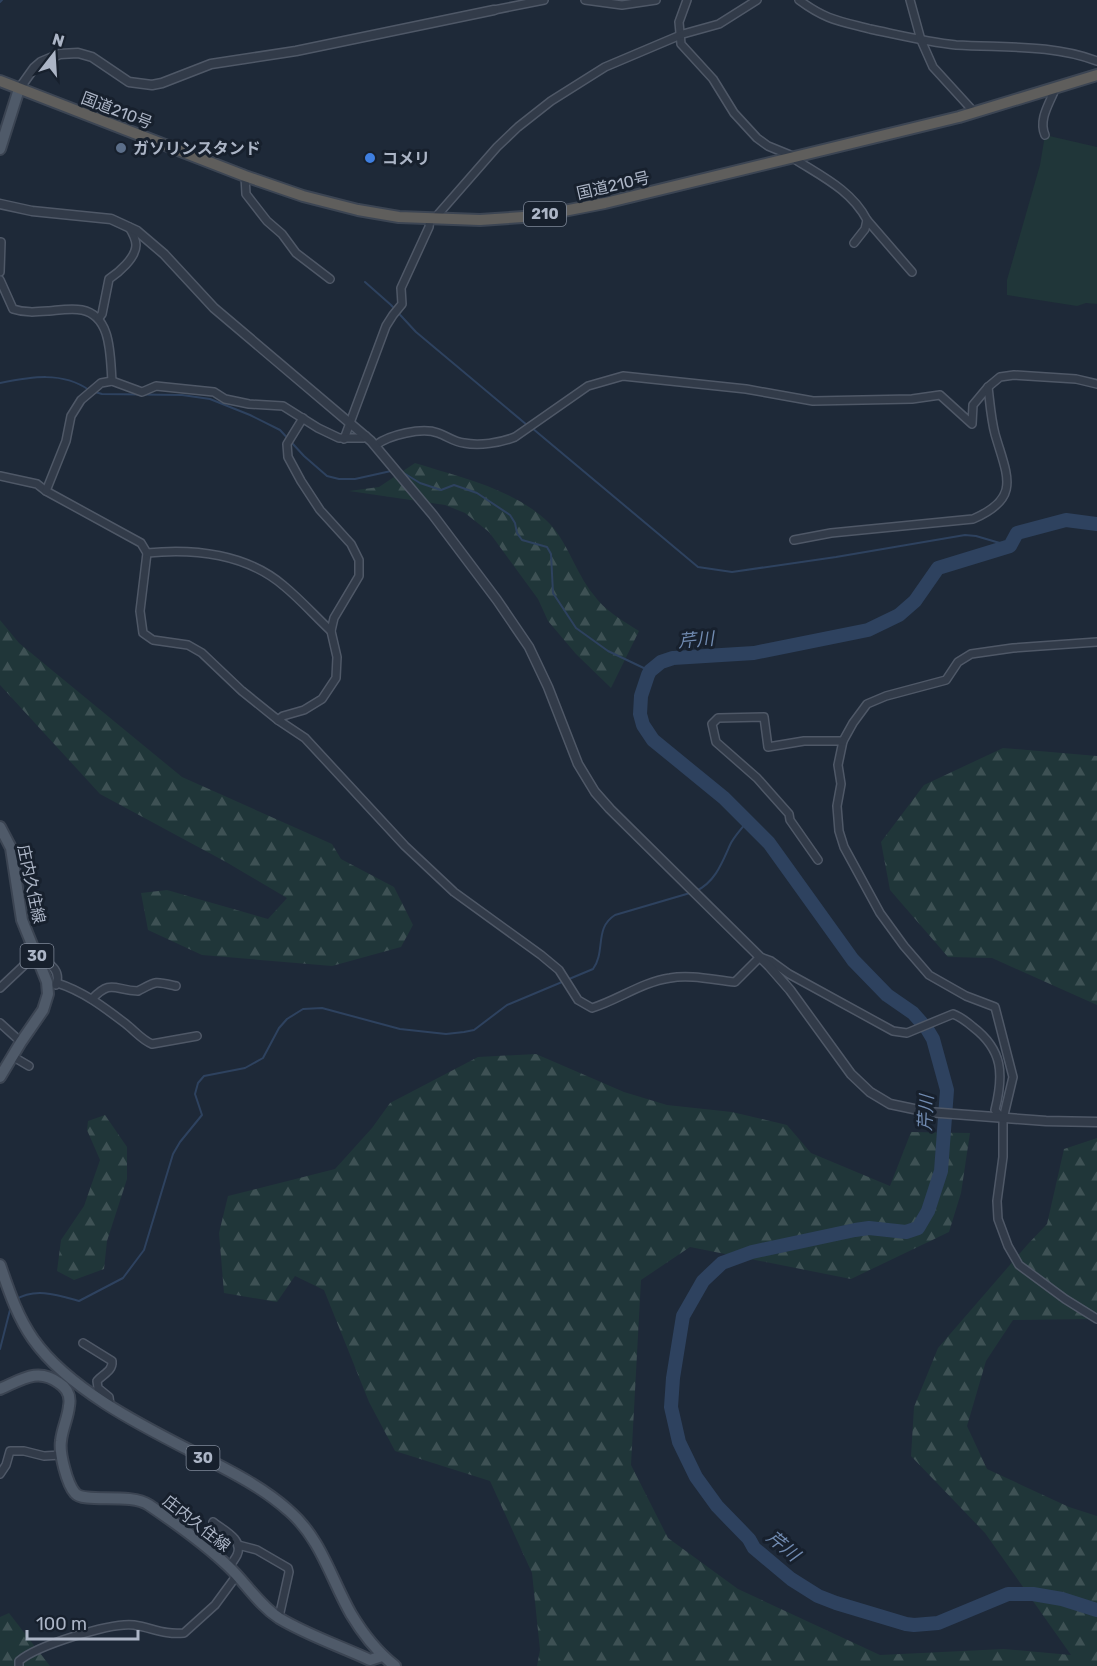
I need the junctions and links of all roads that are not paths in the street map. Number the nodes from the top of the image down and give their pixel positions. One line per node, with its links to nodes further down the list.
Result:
1 (544, 0): 8 (street)
2 (585, 0): 3 (street)
3 (656, 0)
4 (687, 0): 9 (street)
5 (757, 0): 9 (street)
6 (799, 0): 10 (street)
7 (910, 0): 10 (street)
8 (494, 10): 14 (street)
9 (679, 36): 19 (street); 22 (street)
10 (921, 40): 11 (street); 16 (street)
11 (1097, 61)
12 (1097, 75): 15 (highway, 国道210号 / 210)
13 (0, 81): 14 (highway, 国道210号 / 210)
14 (20, 88): 18 (main road); 20 (highway, 国道210号 / 210)
15 (1055, 89): 16 (highway, 国道210号 / 210); 17 (street)
16 (975, 113): 19 (highway, 国道210号 / 210)
17 (1045, 135)
18 (0, 149)
19 (795, 157): 22 (highway, 国道210号 / 210); 23 (street)
20 (245, 176): 22 (highway, 国道210号 / 210); 29 (street)
21 (0, 204): 24 (street)
22 (432, 219): 36 (street)
23 (867, 220): 26 (street); 28 (street)
24 (129, 227): 31 (street); 36 (street)
25 (2, 242): 27 (street)
26 (854, 243)
27 (0, 272)
28 (912, 272)
29 (330, 279)
30 (0, 280): 31 (street)
31 (99, 318): 32 (street)
32 (112, 381): 35 (street); 41 (street)
33 (1097, 384): 34 (street)
34 (988, 387): 39 (street); 42 (street)
35 (303, 418): 38 (street); 44 (street)
36 (349, 421): 37 (street); 38 (street)
37 (366, 436): 38 (street); 39 (street)
38 (344, 439)
39 (376, 445): 51 (street)
40 (0, 476): 41 (street)
41 (46, 491): 43 (street)
42 (794, 540)
43 (147, 553): 44 (street); 46 (street)
44 (331, 631): 46 (street)
45 (1097, 642): 47 (street)
46 (278, 720): 51 (street)
47 (843, 741): 49 (street); 63 (street)
48 (0, 826): 50 (main road, 庄内久住線 / 30)
49 (818, 860)
50 (36, 954): 52 (street); 54 (street); 55 (main road, 庄内久住線 / 30)
51 (760, 957): 63 (street); 63 (street)
52 (57, 983): 55 (street); 56 (street)
53 (176, 986): 56 (street)
54 (0, 988)
55 (48, 994): 59 (main road)
56 (92, 999): 58 (street)
57 (0, 1023): 59 (street)
58 (197, 1036)
59 (21, 1042): 60 (main road)
60 (12, 1056): 61 (street); 62 (main road)
61 (29, 1066)
62 (0, 1077)
63 (1004, 1119): 64 (street); 67 (street)
64 (1097, 1122)
65 (0, 1265): 66 (main road, 庄内久住線 / 30)
66 (4, 1291): 69 (main road, 庄内久住線 / 30)
67 (1097, 1318)
68 (83, 1343): 72 (street)
69 (79, 1384): 71 (street); 72 (main road, 庄内久住線 / 30)
70 (0, 1389): 71 (main road)
71 (68, 1393): 73 (main road, 庄内久住線 / 30)
72 (110, 1405): 79 (main road, 庄内久住線 / 30)
73 (61, 1455): 74 (street); 77 (main road, 庄内久住線 / 30)
74 (0, 1474)
75 (213, 1522): 76 (street)
76 (238, 1545): 77 (street); 78 (street)
77 (233, 1571): 78 (main road, 庄内久住線 / 30); 80 (street)
78 (279, 1617): 79 (main road, 庄内久住線 / 30)
79 (382, 1656): 81 (main road, 庄内久住線 / 30)
80 (19, 1666)
81 (395, 1666)

